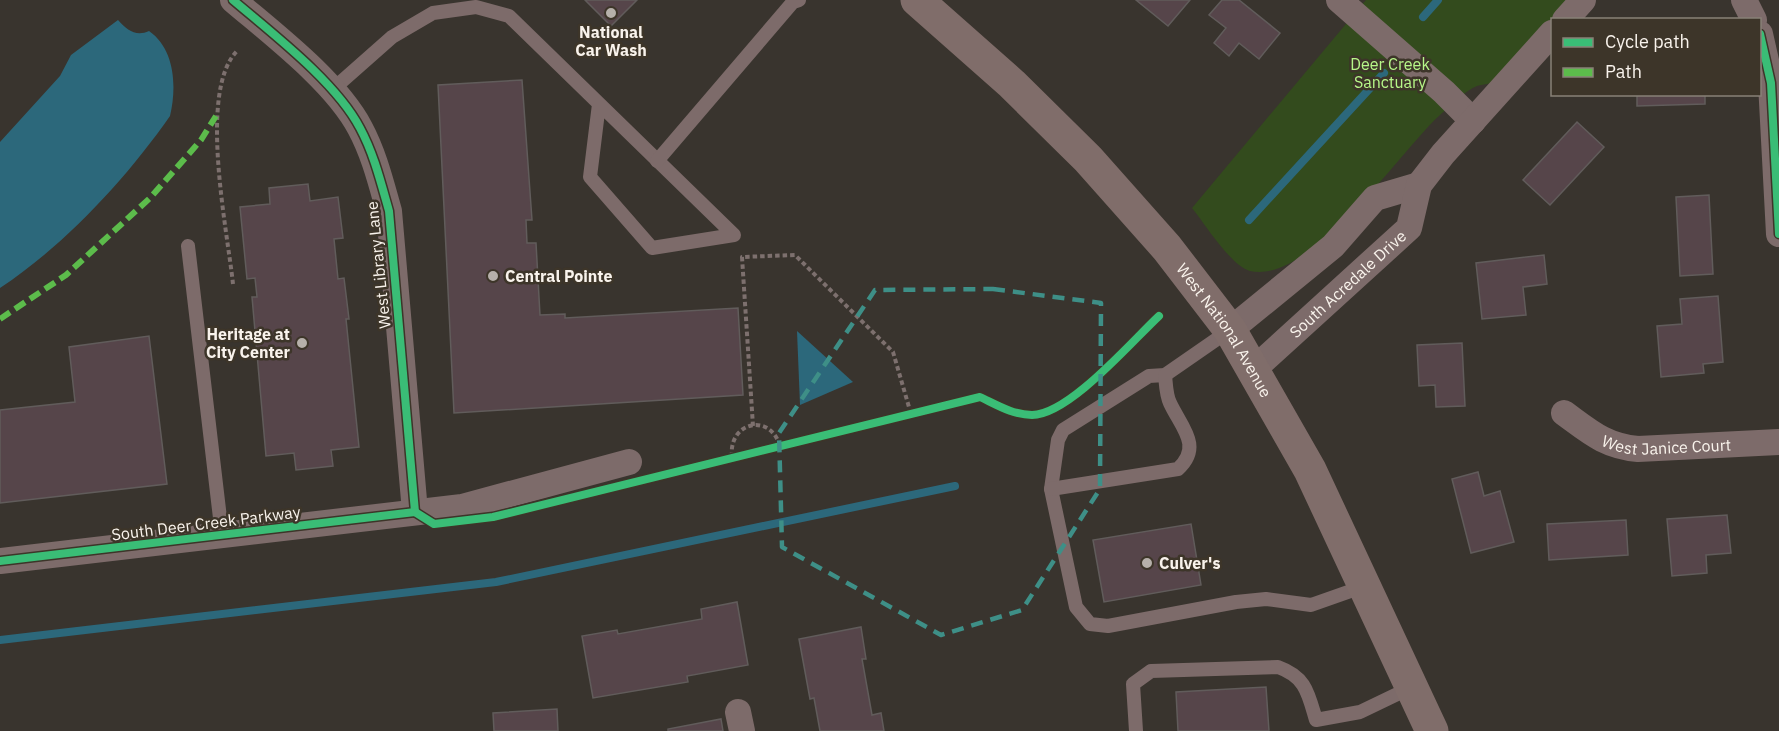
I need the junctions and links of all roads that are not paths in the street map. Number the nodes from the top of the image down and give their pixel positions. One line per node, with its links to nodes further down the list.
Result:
1 (233, 0): 12 (street, West Library Lane)
2 (917, 0): 19 (main road, West National Avenue)
3 (1339, 0): 14 (street)
4 (1583, 0): 7 (street)
5 (1744, 0): 8 (street)
6 (795, 1): 15 (lane)
7 (1567, 18)
8 (1753, 18)
9 (1551, 34): 14 (street, South Acredale Drive)
10 (1761, 37): 11 (street)
11 (1775, 83): 17 (street)
12 (332, 90): 13 (lane); 26 (street, West Library Lane)
13 (599, 104): 15 (lane); 15 (lane)
14 (1473, 121): 16 (street, South Acredale Drive)
15 (657, 161)
16 (1419, 185): 19 (street); 20 (street, South Acredale Drive)
17 (1779, 234)
18 (188, 246): 27 (lane)
19 (1230, 330): 20 (main road, West National Avenue); 21 (lane)
20 (1253, 370): 29 (main road, West National Avenue)
21 (1165, 375): 25 (lane); 25 (lane)
22 (1564, 413): 23 (street, West Janice Court)
23 (1779, 442)
24 (629, 462): 26 (street, South Deer Creek Parkway)
25 (1051, 489): 29 (lane)
26 (415, 512): 27 (street, South Deer Creek Parkway)
27 (222, 535): 28 (street, South Deer Creek Parkway)
28 (0, 561)
29 (1365, 586): 30 (main road, West National Avenue)
30 (1412, 687): 31 (lane); 33 (main road, West National Avenue)
31 (1317, 725): 32 (lane)
32 (1136, 731)
33 (1432, 731)

